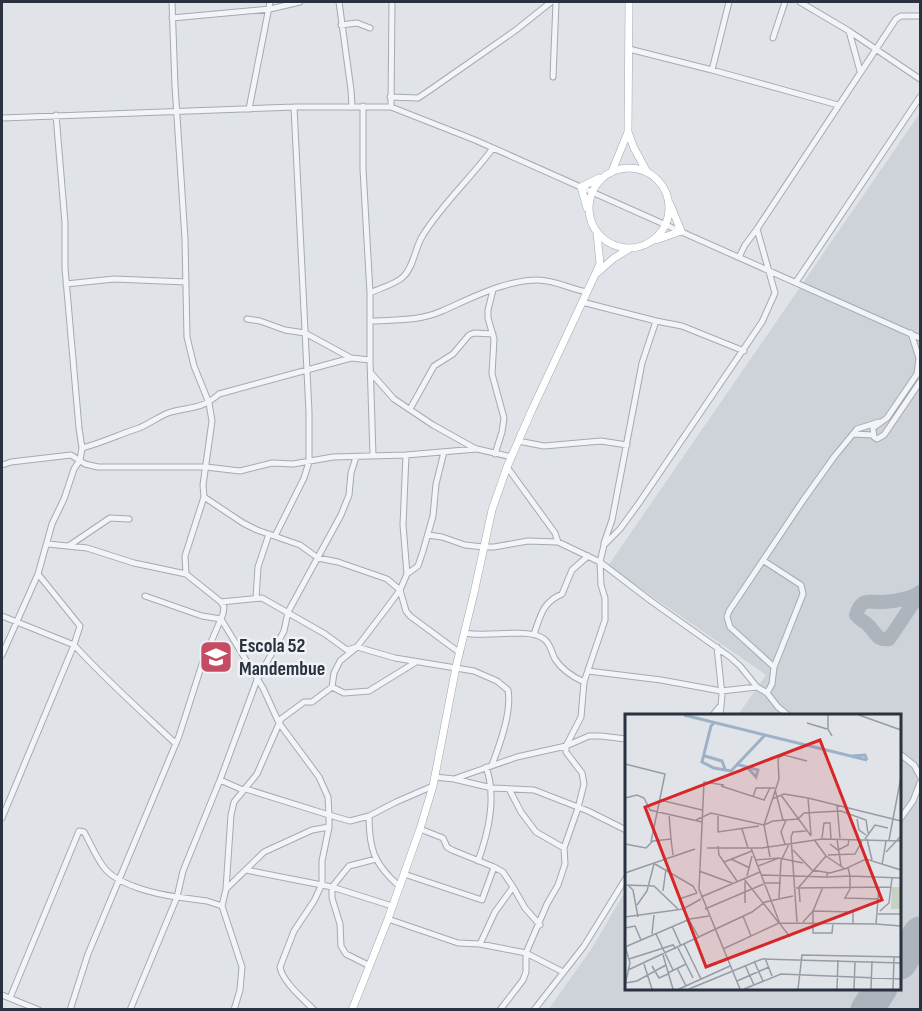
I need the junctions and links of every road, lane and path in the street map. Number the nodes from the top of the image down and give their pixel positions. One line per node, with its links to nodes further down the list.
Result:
1 (172, 2): 14 (street)
2 (270, 2): 12 (street)
3 (300, 2): 12 (street)
4 (339, 2): 15 (street)
5 (393, 2): 25 (street)
6 (551, 2): 25 (street)
7 (556, 2): 23 (street)
8 (629, 2): 20 (main road)
9 (729, 2): 21 (street)
10 (785, 2): 18 (street)
11 (800, 2): 17 (street)
12 (270, 9): 14 (street); 32 (street)
13 (921, 16): 19 (street)
14 (172, 18): 33 (street)
15 (341, 25): 16 (street); 28 (street)
16 (370, 28)
17 (849, 31): 19 (street); 22 (street)
18 (773, 38)
19 (875, 48): 22 (street); 24 (street)
20 (629, 50): 21 (street); 36 (main road)
21 (712, 70): 27 (street)
22 (860, 71): 27 (street)
23 (553, 77)
24 (921, 79)
25 (390, 97): 31 (street)
26 (921, 97): 55 (street)
27 (838, 105): 46 (street)
28 (351, 106): 29 (street); 30 (street)
29 (363, 106): 31 (street); 59 (street)
30 (294, 107): 32 (street); 64 (street)
31 (391, 107): 37 (street)
32 (249, 109): 33 (street)
33 (177, 111): 34 (street); 54 (street)
34 (56, 115): 35 (street); 56 (street)
35 (2, 118)
36 (628, 132): 38 (main road); 39 (main road)
37 (493, 148): 41 (street); 59 (street)
38 (612, 171): 39 (main road); 40 (main road)
39 (647, 172): 43 (main road)
40 (604, 176): 41 (main road); 42 (main road)
41 (581, 187): 42 (street); 44 (main road)
42 (592, 192): 44 (main road); 45 (street)
43 (666, 194): 45 (main road); 47 (main road)
44 (589, 213): 48 (main road)
45 (665, 224): 47 (street); 49 (main road)
46 (757, 229): 51 (street); 52 (street)
47 (681, 231): 49 (main road); 51 (street)
48 (597, 233): 50 (main road); 53 (main road)
49 (651, 241): 50 (main road)
50 (630, 248): 53 (main road)
51 (739, 257): 52 (street)
52 (769, 270): 55 (street); 68 (street)
53 (596, 274): 58 (main road)
54 (186, 282): 56 (street); 74 (street)
55 (796, 282): 65 (street)
56 (66, 284): 81 (street)
57 (493, 290): 58 (street); 62 (street); 66 (street)
58 (587, 292): 60 (main road)
59 (370, 293): 62 (street)
60 (582, 302): 63 (street); 79 (main road)
61 (246, 319): 64 (street)
62 (370, 321): 70 (street)
63 (656, 321): 68 (street); 80 (street)
64 (305, 333): 69 (street); 71 (street)
65 (911, 333): 67 (street); 76 (street)
66 (493, 334): 75 (street); 84 (street)
67 (921, 338)
68 (744, 351): 101 (street)
69 (351, 358): 70 (street); 71 (street)
70 (370, 360): 72 (street)
71 (307, 372): 74 (street); 90 (street)
72 (371, 374): 75 (street); 86 (street)
73 (921, 382): 78 (street)
74 (209, 403): 81 (street); 92 (street)
75 (410, 409): 82 (street)
76 (879, 422): 77 (street); 78 (street)
77 (854, 434): 78 (street); 106 (street)
78 (873, 435)
79 (518, 441): 80 (street); 88 (main road)
80 (627, 445): 101 (street)
81 (82, 448): 89 (street)
82 (477, 449): 83 (street); 84 (street)
83 (444, 452): 85 (street); 97 (street)
84 (495, 454): 88 (street)
85 (406, 455): 86 (street); 109 (street)
86 (374, 456): 87 (street)
87 (356, 457): 90 (street); 104 (street)
88 (512, 457): 93 (main road)
89 (80, 460): 91 (street); 92 (street); 99 (street)
90 (309, 462): 92 (street); 96 (street)
91 (2, 465)
92 (206, 467): 94 (street)
93 (507, 467): 98 (street); 102 (main road)
94 (204, 497): 96 (street); 108 (street)
95 (129, 519): 100 (street)
96 (272, 535): 104 (street); 112 (street)
97 (428, 535): 102 (street); 109 (street)
98 (558, 542): 102 (street); 103 (street)
99 (48, 544): 100 (street); 107 (street)
100 (70, 545): 108 (street)
101 (604, 545): 105 (street)
102 (484, 547): 118 (main road)
103 (588, 556): 105 (street); 119 (street)
104 (318, 558): 110 (street); 114 (street)
105 (600, 561): 122 (street); 128 (street)
106 (764, 561): 127 (street); 127 (street)
107 (38, 574): 117 (street); 120 (street)
108 (186, 574): 113 (street)
109 (407, 574): 110 (street)
110 (400, 590): 121 (street); 123 (street)
111 (145, 596): 116 (street)
112 (256, 598): 113 (street); 114 (street)
113 (222, 602): 116 (street)
114 (288, 612): 121 (street); 129 (street)
115 (2, 616): 117 (street)
116 (221, 619): 129 (street); 141 (street)
117 (16, 623): 120 (street); 124 (street)
118 (465, 633): 119 (street); 123 (main road)
119 (534, 634): 130 (street)
120 (74, 645): 141 (street); 157 (street)
121 (357, 647): 125 (street); 131 (street)
122 (717, 647): 132 (street); 133 (street)
123 (460, 653): 126 (main road)
124 (2, 655)
125 (417, 662): 126 (street); 131 (street)
126 (456, 667): 144 (street); 146 (main road)
127 (774, 667): 134 (street)
128 (588, 671): 130 (street); 133 (street)
129 (256, 680): 139 (street); 148 (street)
130 (585, 682): 142 (street)
131 (332, 687): 139 (street)
132 (757, 687): 133 (street); 134 (street)
133 (721, 691): 135 (street)
134 (767, 693): 138 (street)
135 (722, 704): 136 (street); 137 (street)
136 (714, 714)
137 (720, 714)
138 (787, 714)
139 (279, 723): 153 (street); 155 (street)
140 (625, 739): 142 (street)
141 (175, 743): 168 (street)
142 (566, 746): 144 (street); 154 (street)
143 (901, 755): 145 (street)
144 (489, 766): 147 (street); 151 (street)
145 (921, 776)
146 (435, 777): 147 (street); 150 (main road)
147 (454, 779): 151 (street)
148 (220, 780): 153 (street); 175 (street)
149 (921, 783): 158 (street)
150 (433, 786): 156 (street); 160 (main road)
151 (492, 789): 152 (street); 164 (street)
152 (509, 789): 154 (street); 162 (street)
153 (245, 790): 155 (street); 174 (street)
154 (578, 807): 161 (street); 162 (street)
155 (329, 815): 156 (street); 159 (street)
156 (369, 816): 163 (street)
157 (2, 818)
158 (901, 818)
159 (329, 827): 166 (street); 170 (street)
160 (420, 829): 164 (street); 167 (main road)
161 (625, 829)
162 (564, 848): 179 (street)
163 (376, 859): 171 (street); 172 (street)
164 (478, 861): 165 (street)
165 (494, 867): 167 (street); 173 (street)
166 (246, 870): 170 (street); 174 (street)
167 (404, 874): 171 (main road)
168 (120, 879): 175 (street); 185 (street); 187 (street)
169 (625, 881): 183 (street)
170 (322, 884): 172 (street); 190 (street)
171 (399, 886): 177 (main road)
172 (332, 887): 177 (street); 182 (street)
173 (513, 887): 179 (street); 180 (street)
174 (226, 889): 176 (street)
175 (177, 897): 176 (street); 188 (street)
176 (222, 906): 189 (street)
177 (392, 906): 178 (main road)
178 (388, 919): 180 (street); 182 (main road)
179 (540, 925): 181 (street)
180 (480, 944): 181 (street)
181 (526, 953): 183 (street); 192 (street)
182 (368, 965): 191 (main road)
183 (563, 972): 193 (street)
184 (2, 995): 185 (street)
185 (10, 998): 186 (street)
186 (39, 1010)
187 (70, 1010)
188 (130, 1010)
189 (234, 1010)
190 (314, 1010)
191 (352, 1010)
192 (500, 1010)
193 (534, 1010)

